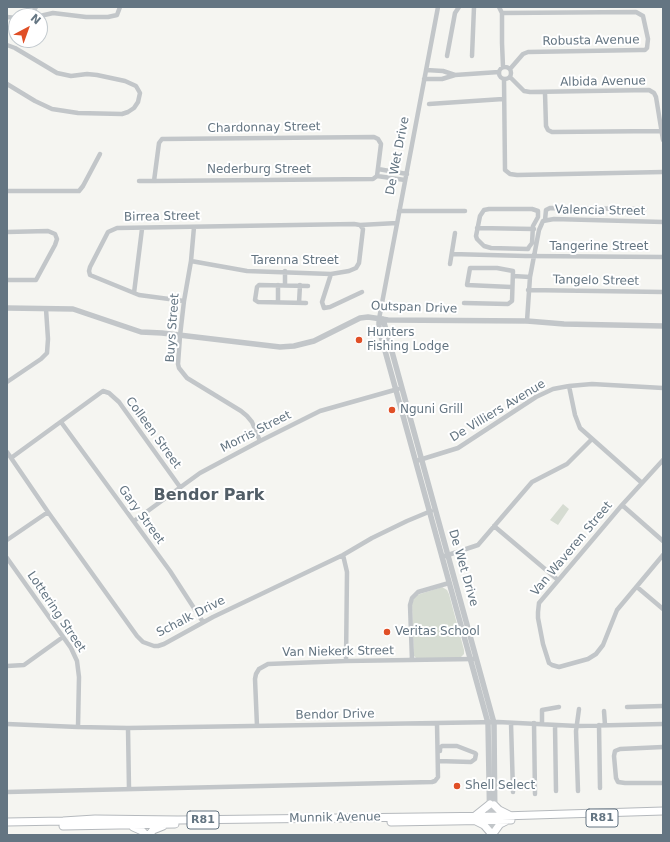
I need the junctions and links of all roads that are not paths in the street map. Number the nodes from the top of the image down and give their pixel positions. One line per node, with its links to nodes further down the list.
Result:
1 (120, 7): 7 (street)
2 (438, 7): 13 (street, De Wet Drive)
3 (459, 7): 9 (street)
4 (474, 7): 10 (street)
5 (500, 7): 6 (street)
6 (502, 13): 11 (street); 12 (street, Robusta Avenue)
7 (48, 14)
8 (7, 45): 19 (street)
9 (447, 56)
10 (472, 56)
11 (503, 67): 12 (street); 14 (street)
12 (510, 69): 16 (street)
13 (426, 70): 15 (street); 17 (street, De Wet Drive)
14 (499, 72): 15 (street); 18 (street)
15 (455, 75): 17 (street)
16 (510, 77): 18 (street); 20 (street, Albida Avenue)
17 (424, 79): 28 (street, De Wet Drive)
18 (504, 79): 21 (street)
19 (7, 84)
20 (545, 93): 23 (street, Albida Avenue); 23 (street)
21 (503, 100): 22 (street); 27 (street)
22 (429, 104)
23 (661, 131): 24 (street, Albida Avenue)
24 (663, 140)
25 (100, 154): 33 (street)
26 (378, 169): 28 (street); 29 (street); 32 (street, Chardonnay Street)
27 (663, 172)
28 (406, 174): 30 (street, De Wet Drive)
29 (377, 176): 30 (street, Nederburg Street); 32 (street, Nederburg Street)
30 (405, 180): 35 (street, De Wet Drive)
31 (139, 181): 32 (street, Nederburg Street)
32 (154, 181)
33 (7, 192)
34 (645, 209): 37 (street)
35 (399, 211): 36 (street); 39 (street, De Wet Drive)
36 (465, 211)
37 (545, 220): 38 (street, Valencia Street); 45 (street, Valencia Street)
38 (663, 222)
39 (397, 223): 41 (street, Birrea Street); 74 (street, De Wet Drive)
40 (194, 226): 41 (street, Birrea Street); 43 (street, Birrea Street); 51 (street, Buys Street)
41 (361, 226): 54 (street, Tarenna Street)
42 (477, 228): 44 (street); 44 (street); 44 (street)
43 (142, 229): 66 (street); 66 (street, Birrea Street)
44 (532, 229): 45 (street)
45 (539, 230): 49 (street, Valencia Street)
46 (7, 232): 57 (street)
47 (455, 233): 48 (street)
48 (452, 254): 49 (street, Tangerine Street); 52 (street)
49 (534, 256): 50 (street, Tangerine Street); 56 (street, Valencia Street)
50 (663, 257)
51 (191, 261): 53 (street, Tarenna Street); 67 (street, Buys Street)
52 (450, 264)
53 (285, 271): 54 (street, Tarenna Street); 59 (street)
54 (332, 274): 64 (street)
55 (513, 276): 56 (street); 62 (street); 62 (street)
56 (530, 278): 63 (street, Valencia Street)
57 (7, 280)
58 (278, 285): 59 (street); 68 (street); 68 (street)
59 (285, 285): 60 (street)
60 (300, 286): 61 (street); 69 (street)
61 (308, 286)
62 (511, 287): 71 (street)
63 (528, 290): 65 (street, Tangelo Street); 75 (street, Valencia Street)
64 (362, 292)
65 (663, 292)
66 (134, 293): 67 (street, Birrea Street)
67 (184, 301): 77 (street, Buys Street)
68 (278, 302): 69 (street)
69 (299, 302): 70 (street)
70 (306, 303)
71 (464, 303)
72 (7, 308): 73 (street, Outspan Drive)
73 (46, 309): 77 (street, Outspan Drive); 78 (street)
74 (381, 319): 75 (street, Outspan Drive); 77 (street, Outspan Drive); 80 (street, De Wet Drive)
75 (527, 321): 76 (street, Outspan Drive)
76 (663, 326)
77 (180, 336): 84 (street, Buys Street)
78 (7, 382)
79 (569, 386): 81 (street, De Villiers Avenue); 83 (street); 87 (street, De Villiers Avenue)
80 (399, 388): 84 (street, Morris Street); 87 (street, De Wet Drive)
81 (663, 388)
82 (61, 422): 86 (street, Colleen Street); 90 (street, Colleen Street); 94 (street, Gary Street)
83 (592, 439): 89 (street); 95 (street)
84 (260, 441): 90 (street, Morris Street)
85 (7, 452): 86 (street, Schalk Drive)
86 (11, 458): 93 (street, Schalk Drive)
87 (419, 460): 92 (street, De Wet Drive)
88 (663, 460): 89 (street, Van Waveren Street)
89 (642, 483): 91 (street, Van Waveren Street)
90 (180, 488): 94 (street, Morris Street)
91 (622, 505): 97 (street); 103 (street, Van Waveren Street)
92 (432, 510): 98 (street, Schalk Drive); 99 (street, De Wet Drive); 101 (street, De Wet Drive)
93 (48, 512): 96 (street); 107 (street, Schalk Drive)
94 (134, 521): 107 (street, Gary Street)
95 (494, 526): 99 (street); 103 (street)
96 (7, 540)
97 (663, 541)
98 (343, 555): 107 (street, Schalk Drive); 111 (street)
99 (448, 555): 101 (street); 109 (street, De Wet Drive)
100 (663, 555): 105 (street)
101 (442, 556): 104 (street, De Wet Drive)
102 (7, 558): 108 (street, Lottering Street)
103 (558, 580): 105 (street, Van Waveren Street)
104 (449, 583): 109 (street, De Wet Drive); 110 (street)
105 (637, 587): 106 (street)
106 (663, 609)
107 (203, 622)
108 (63, 637): 112 (street); 130 (street, Lottering Street)
109 (474, 658): 110 (street, Van Niekerk Street); 119 (street, De Wet Drive)
110 (412, 660): 111 (street, Van Niekerk Street)
111 (346, 661): 128 (street, Van Niekerk Street)
112 (7, 666)
113 (663, 706): 115 (street)
114 (559, 707): 124 (street)
115 (627, 707)
116 (579, 709): 129 (street)
117 (604, 711): 122 (street)
118 (437, 723): 119 (street, Bendor Drive); 128 (street, Bendor Drive); 133 (street)
119 (491, 723): 120 (street, Bendor Drive); 142 (street, De Wet Drive)
120 (511, 723): 121 (street, Bendor Drive); 140 (street)
121 (534, 723): 124 (street, Bendor Drive); 141 (street)
122 (605, 723): 125 (street, Bendor Drive); 127 (street, Bendor Drive)
123 (7, 724): 130 (street, Bendor Drive)
124 (542, 724): 126 (street, Bendor Drive)
125 (663, 724)
126 (555, 725): 129 (street, Bendor Drive); 137 (street)
127 (599, 725): 129 (street, Bendor Drive); 135 (street)
128 (257, 726): 131 (street, Bendor Drive)
129 (577, 726): 138 (street)
130 (78, 727): 131 (street, Bendor Drive)
131 (128, 728): 136 (street)
132 (663, 747): 134 (street)
133 (439, 761): 133 (street); 136 (street)
134 (663, 783)
135 (600, 788)
136 (129, 789): 139 (street)
137 (556, 791)
138 (578, 791)
139 (7, 792)
140 (513, 792)
141 (535, 794)
142 (492, 804): 145 (main road); 146 (street, De Wet Drive); 147 (main road)
143 (663, 811): 147 (main road, Munnik Avenue / R81)
144 (663, 816): 147 (main road, Munnik Avenue / R81)
145 (476, 818): 146 (main road, Munnik Avenue / R81); 149 (main road, Munnik Avenue / R81); 150 (main road, Munnik Avenue / R81); 153 (main road)
146 (492, 818): 147 (main road, Munnik Avenue / R81); 153 (street, De Wet Drive)
147 (508, 818): 153 (main road)
148 (7, 822): 149 (main road, Munnik Avenue / R81)
149 (147, 822): 150 (main road, Munnik Avenue / R81); 151 (main road, Munnik Avenue / R81); 154 (street)
150 (167, 824): 154 (main road)
151 (127, 825): 152 (main road, Munnik Avenue / R81); 154 (main road)
152 (7, 827)
153 (493, 833)
154 (147, 835)

